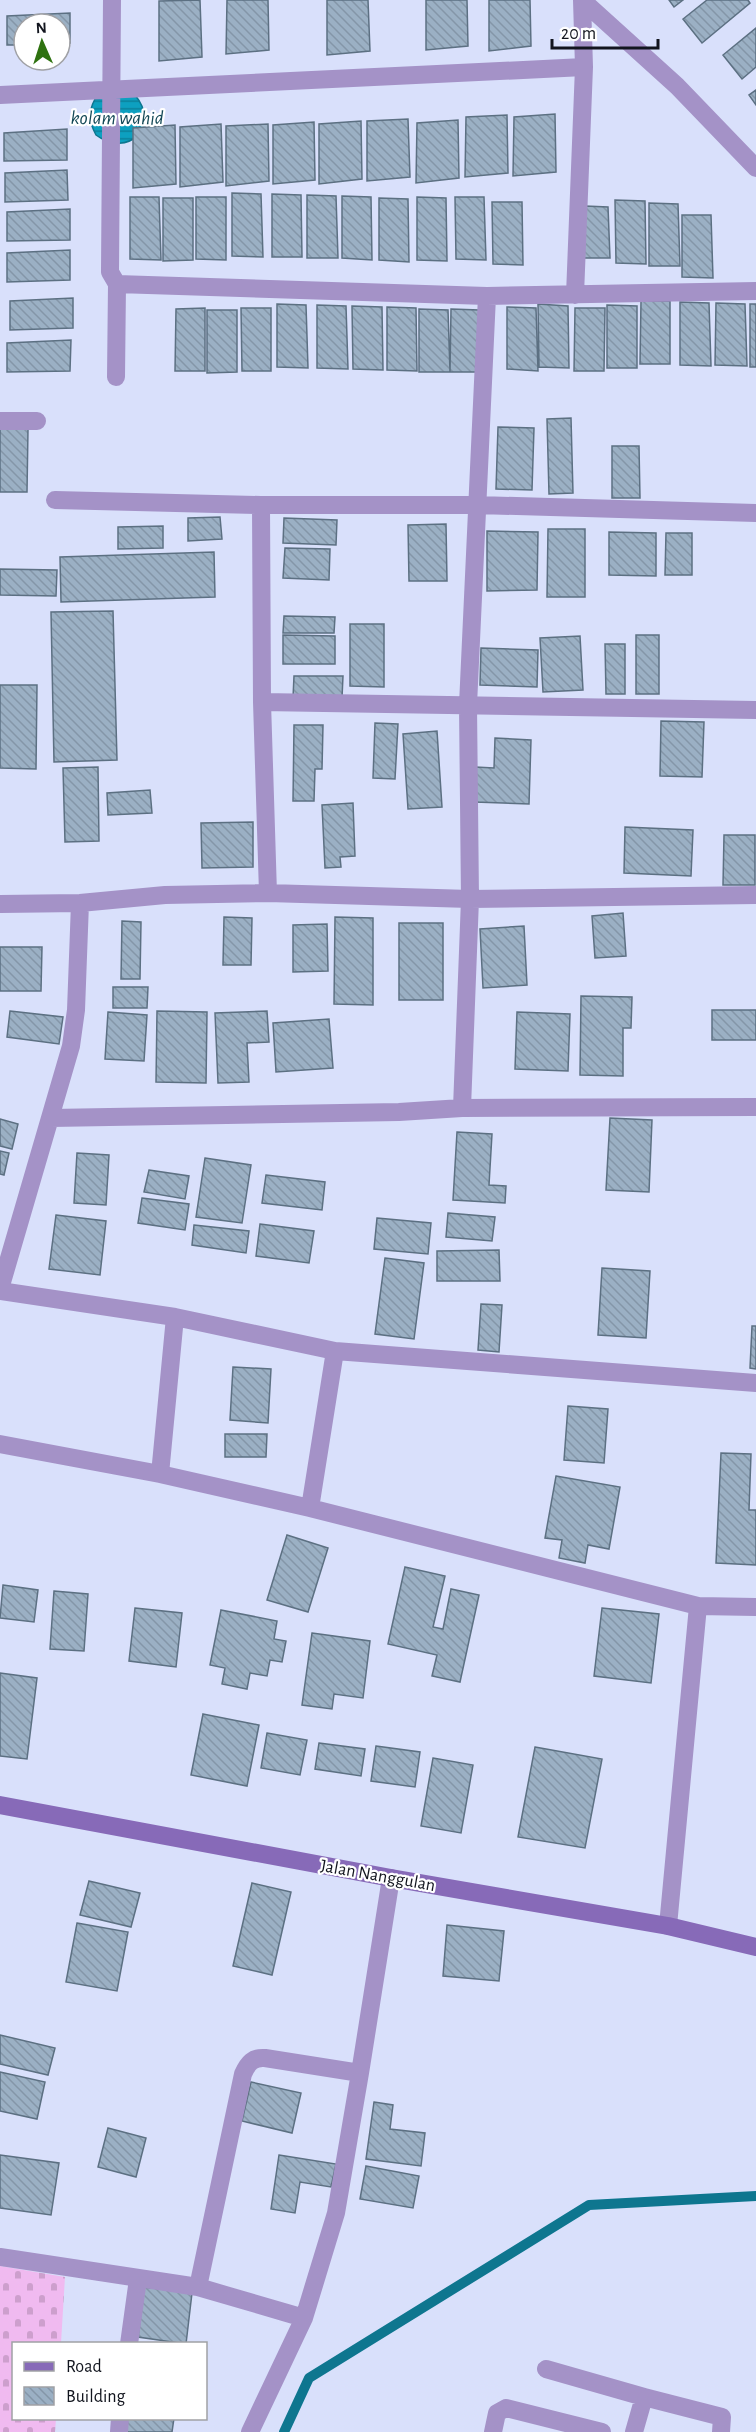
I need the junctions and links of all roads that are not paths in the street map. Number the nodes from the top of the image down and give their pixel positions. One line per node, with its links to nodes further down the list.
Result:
1 (112, 0): 4 (street)
2 (582, 0): 3 (street); 6 (street)
3 (584, 67): 4 (street); 9 (street)
4 (110, 88): 5 (street); 7 (street)
5 (0, 95)
6 (756, 168)
7 (117, 284): 10 (street); 11 (street)
8 (756, 291): 9 (street)
9 (575, 295): 10 (street)
10 (487, 296): 16 (street)
11 (116, 377)
12 (0, 421): 13 (street)
13 (37, 421)
14 (56, 500): 15 (street)
15 (261, 505): 16 (street); 18 (street)
16 (478, 505): 17 (street); 19 (street)
17 (756, 513)
18 (262, 702): 19 (street); 21 (street)
19 (468, 705): 20 (street); 23 (street)
20 (756, 710)
21 (268, 893): 23 (street); 24 (street)
22 (756, 895): 23 (street)
23 (470, 898): 27 (street)
24 (80, 903): 25 (street); 28 (street)
25 (0, 904)
26 (756, 1107): 27 (street)
27 (462, 1108): 28 (street)
28 (51, 1118): 29 (street)
29 (0, 1290): 30 (street)
30 (175, 1317): 31 (street); 34 (street)
31 (335, 1351): 32 (street); 35 (street)
32 (756, 1383)
33 (0, 1444): 34 (street)
34 (160, 1474): 35 (street)
35 (310, 1508): 36 (street)
36 (698, 1606): 37 (street); 40 (street)
37 (756, 1607)
38 (0, 1804): 39 (street, Jalan Nanggulan)
39 (392, 1878): 40 (street, Jalan Nanggulan); 42 (street)
40 (668, 1926): 41 (street, Jalan Nanggulan)
41 (756, 1947)
42 (360, 2073): 45 (street); 46 (street)
43 (0, 2257): 44 (street)
44 (138, 2279): 45 (street); 47 (street)
45 (198, 2287): 46 (street)
46 (304, 2318): 50 (street)
47 (129, 2342)
48 (546, 2369): 49 (street)
49 (644, 2397): 53 (street); 54 (street)
50 (250, 2432)
51 (493, 2432): 52 (street)
52 (602, 2432)
53 (634, 2432)
54 (721, 2432)

